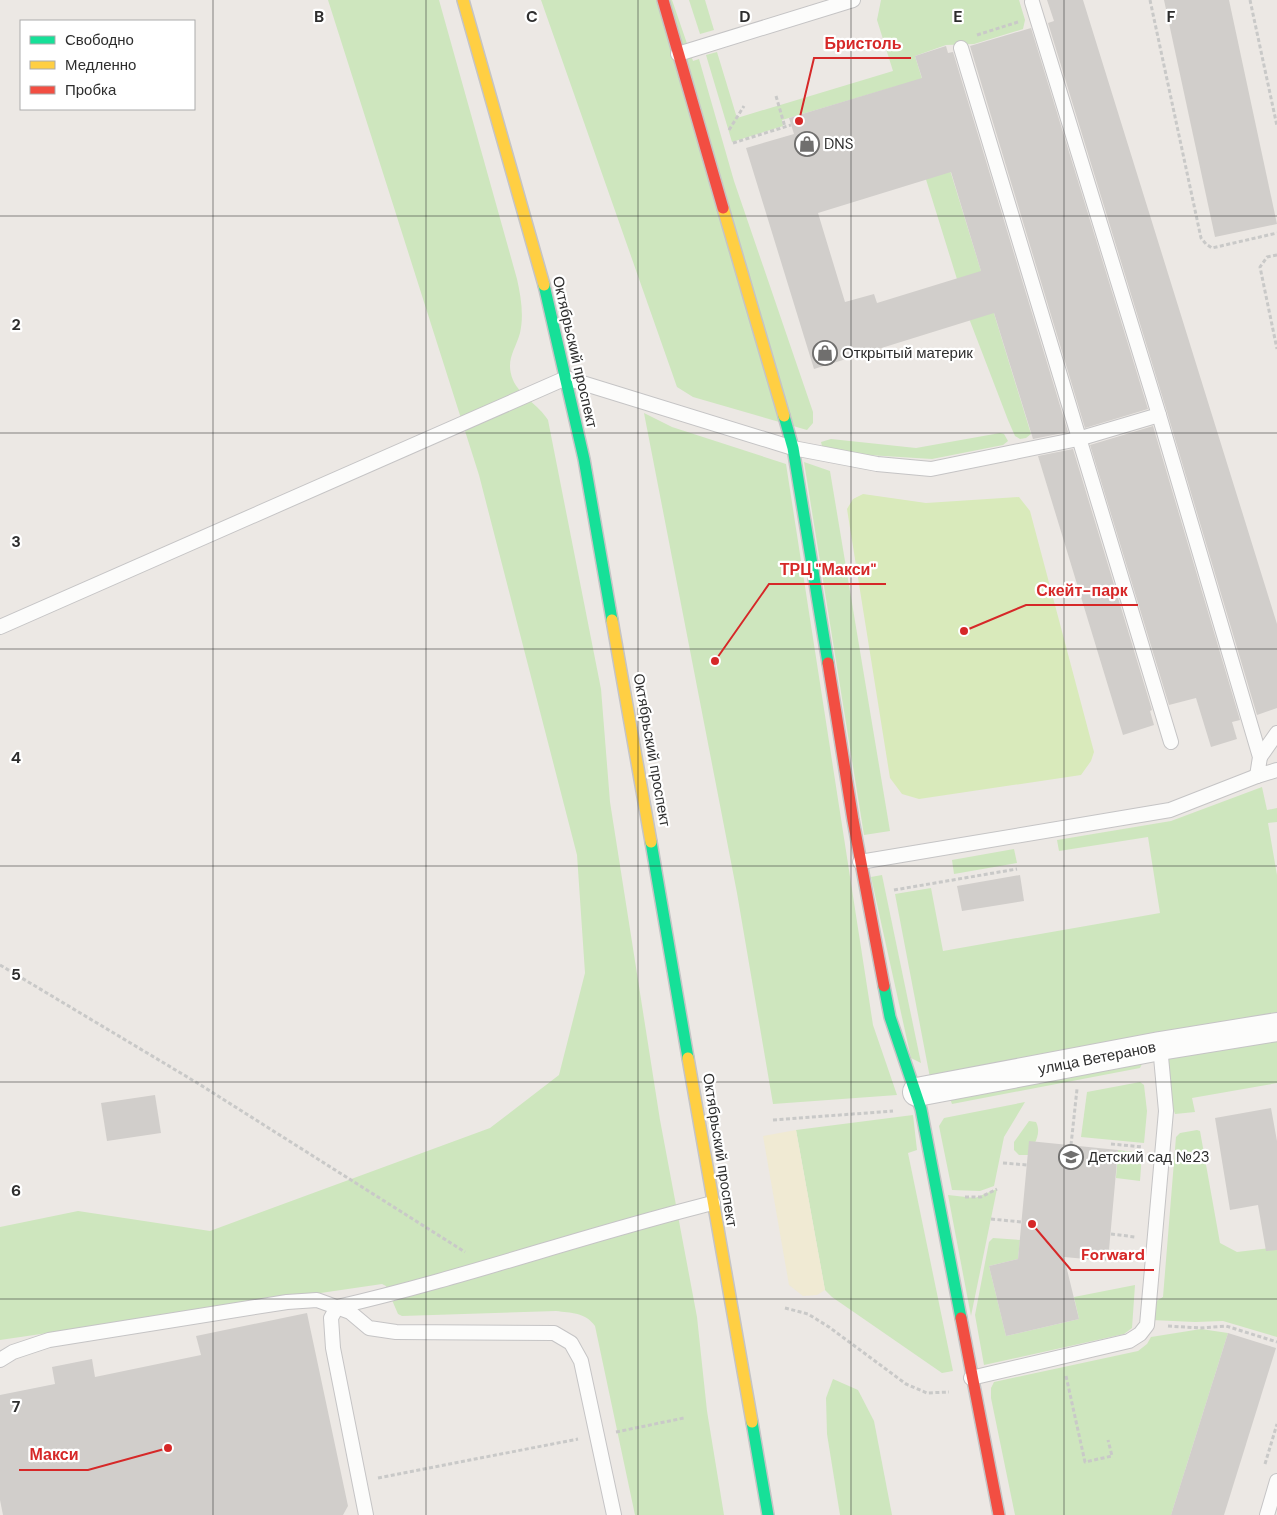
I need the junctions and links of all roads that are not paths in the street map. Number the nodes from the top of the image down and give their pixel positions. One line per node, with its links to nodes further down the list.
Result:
1 (463, 0): 7 (street, Октябрьский проспект)
2 (663, 0): 6 (street)
3 (853, 0): 6 (lane)
4 (1032, 2): 8 (lane)
5 (961, 48): 9 (lane)
6 (678, 54): 10 (street)
7 (566, 378): 10 (lane); 11 (lane); 21 (street, Октябрьский проспект)
8 (1159, 415): 9 (lane); 14 (lane)
9 (1078, 439): 10 (lane); 13 (lane)
10 (793, 448): 17 (street)
11 (0, 628)
12 (1277, 733): 14 (lane)
13 (1171, 742)
14 (1260, 757): 16 (lane)
15 (1277, 770): 16 (lane)
16 (1257, 776): 17 (lane)
17 (860, 862): 20 (street)
18 (1277, 1027): 19 (street, улица Ветеранов)
19 (1160, 1046): 20 (street, улица Ветеранов); 24 (lane)
20 (917, 1092): 24 (street)
21 (713, 1203): 22 (lane); 28 (street, Октябрьский проспект)
22 (337, 1307): 23 (lane); 26 (lane); 27 (lane)
23 (0, 1360)
24 (971, 1378): 29 (street)
25 (1277, 1481): 30 (lane)
26 (366, 1515)
27 (614, 1515)
28 (768, 1515)
29 (999, 1515)
30 (1267, 1515)

